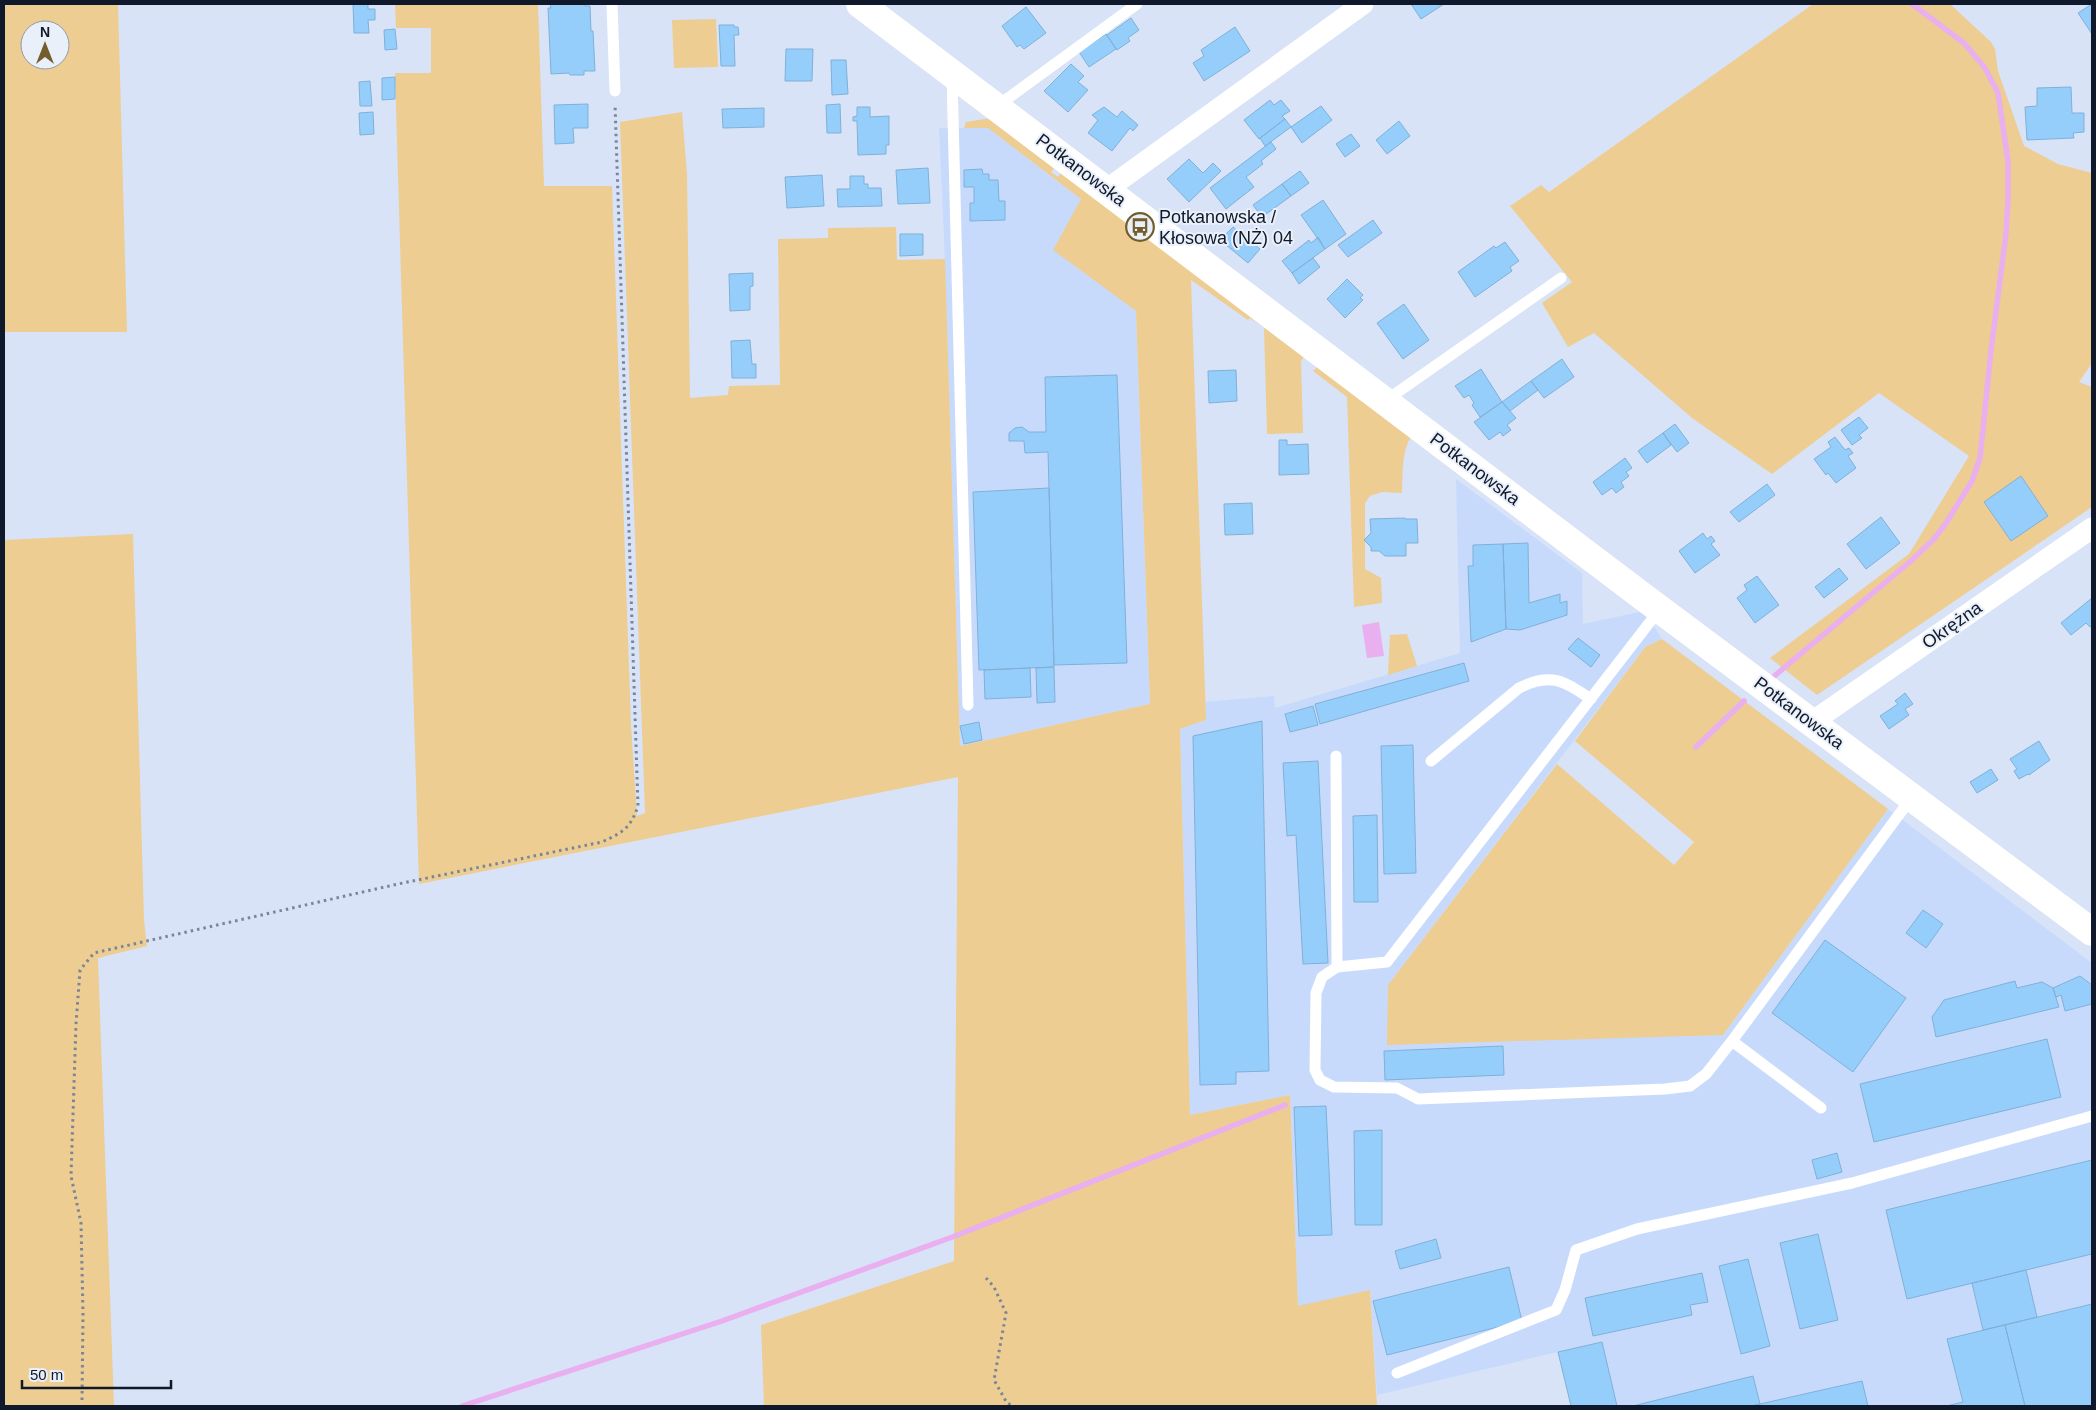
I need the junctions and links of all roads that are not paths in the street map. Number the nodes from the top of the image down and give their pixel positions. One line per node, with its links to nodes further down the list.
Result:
1 (612, 4): 6 (lane)
2 (860, 4): 5 (street, Potkanowska)
3 (1137, 4): 7 (lane)
4 (1363, 4): 8 (street)
5 (952, 73): 7 (street, Potkanowska); 14 (lane)
6 (615, 91)
7 (996, 106): 8 (street, Potkanowska)
8 (1106, 190): 10 (street, Potkanowska)
9 (1561, 278): 10 (lane)
10 (1385, 401): 12 (street, Potkanowska)
11 (2092, 528): 15 (street, Okrężna)
12 (1660, 609): 13 (lane); 15 (street, Potkanowska)
13 (1591, 699): 17 (lane); 20 (lane)
14 (968, 705)
15 (1812, 722): 18 (street, Potkanowska)
16 (1336, 756): 20 (lane)
17 (1431, 761)
18 (1912, 797): 19 (street, Potkanowska); 21 (lane)
19 (2092, 932)
20 (1337, 967): 21 (lane)
21 (1732, 1041): 22 (lane)
22 (1820, 1108)
23 (2092, 1116): 24 (lane)
24 (1397, 1373)

